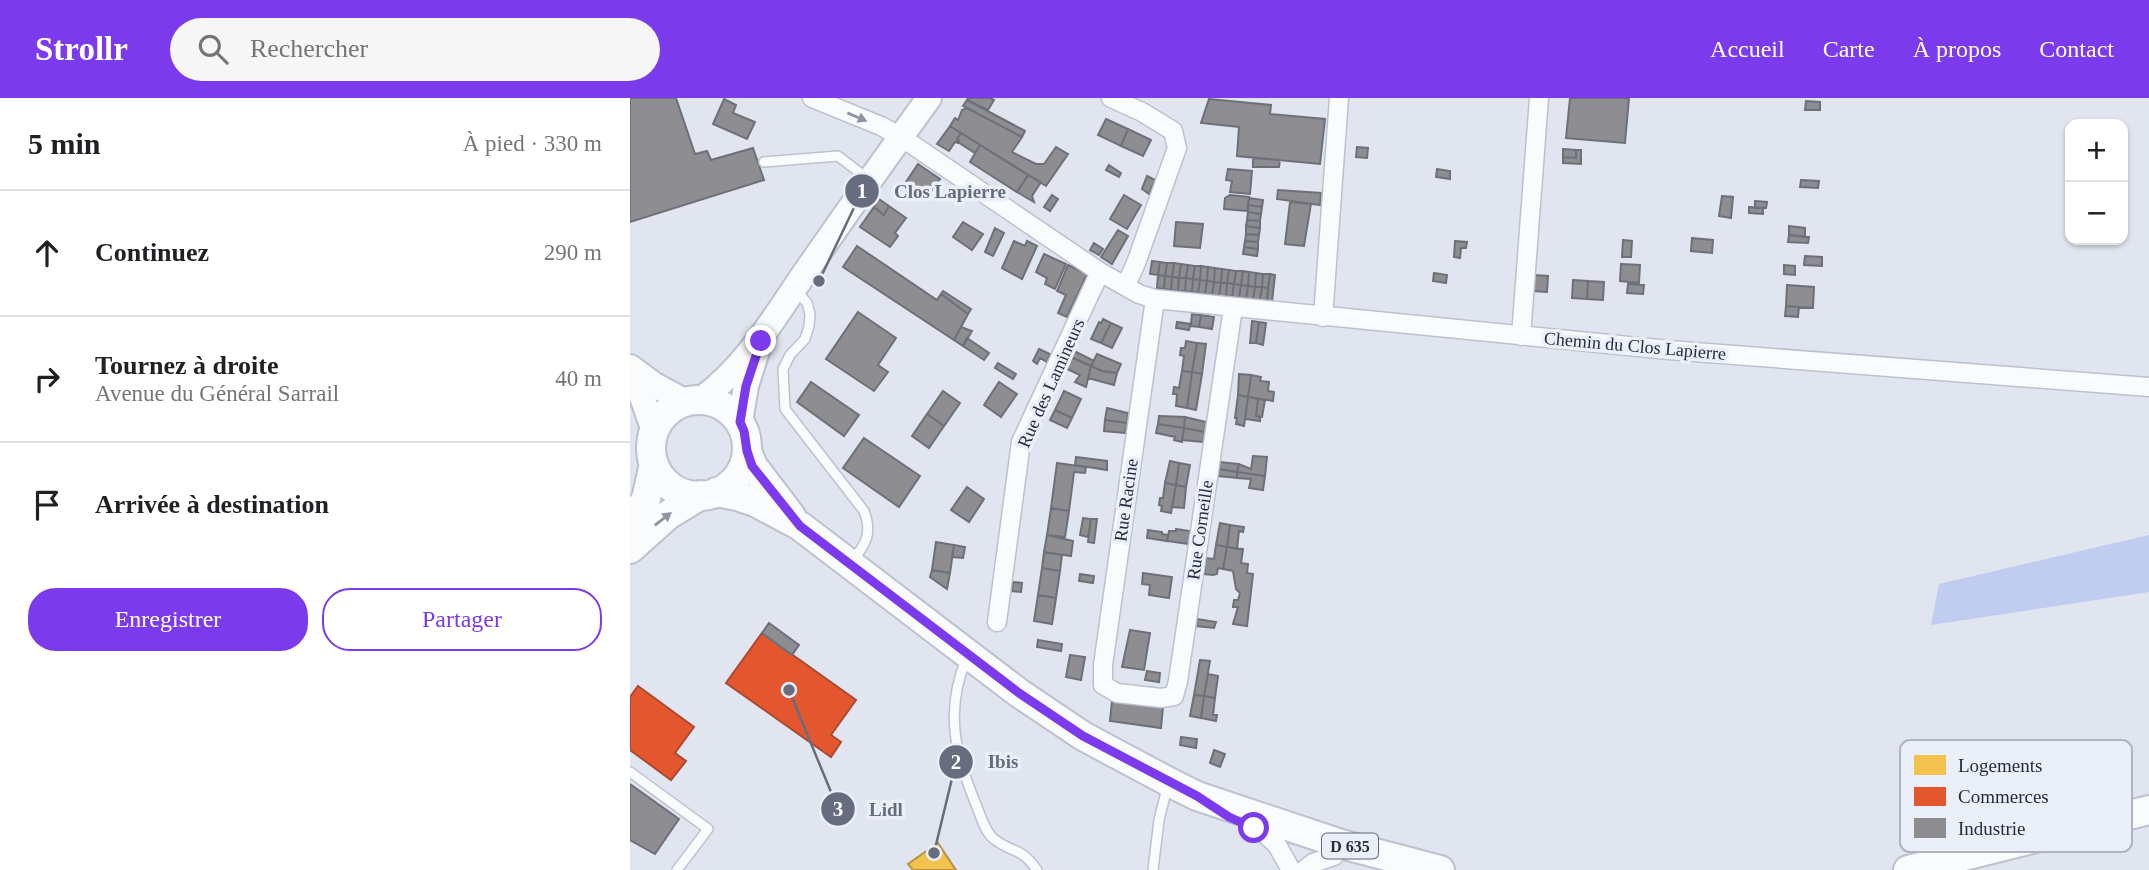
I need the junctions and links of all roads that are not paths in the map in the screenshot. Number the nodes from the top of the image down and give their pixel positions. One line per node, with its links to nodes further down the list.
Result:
1 (812, 98): 6 (street, Chemin du Clos Lapierre, one-way to 6)
2 (929, 98): 6 (main road)
3 (1111, 98): 10 (street)
4 (1339, 98): 14 (street)
5 (1539, 98): 15 (street)
6 (901, 138): 8 (main road); 9 (street, Chemin du Clos Lapierre)
7 (764, 162): 8 (lane)
8 (870, 180): 11 (main road)
9 (1100, 272): 10 (street, Chemin du Clos Lapierre); 30 (street, Rue des Lamineurs)
10 (1125, 285): 12 (street, Chemin du Clos Lapierre)
11 (795, 287): 16 (main road); 29 (lane)
12 (1155, 299): 13 (street, Chemin du Clos Lapierre); 32 (street, Rue Racine)
13 (1233, 308): 14 (street, Chemin du Clos Lapierre); 32 (street, Rue Corneille)
14 (1323, 317): 15 (street, Chemin du Clos Lapierre)
15 (1521, 335): 19 (street, Chemin du Clos Lapierre)
16 (761, 341): 20 (main road); 21 (main road)
17 (630, 367): 20 (main road)
18 (630, 375): 22 (main road)
19 (2149, 387)
20 (693, 401): 21 (main road); 22 (main road)
21 (740, 422): 23 (main road)
22 (654, 431): 24 (main road)
23 (747, 451): 25 (main road); 27 (main road, D 635)
24 (654, 464): 25 (main road); 26 (main road)
25 (708, 494): 27 (main road, D 635); 28 (main road, one-way to 25)
26 (630, 524)
27 (800, 526): 29 (main road, D 635)
28 (630, 549)
29 (849, 564): 31 (main road, D 635)
30 (997, 622)
31 (968, 655): 34 (main road, D 635); 45 (lane)
32 (1117, 693)
33 (630, 772): 44 (lane)
34 (1169, 782): 35 (main road, D 635); 46 (lane)
35 (1197, 796): 40 (main road, D 635); 50 (main road, D 635)
36 (2149, 810): 37 (main road)
37 (2132, 814)
38 (2149, 824): 39 (main road)
39 (2132, 828)
40 (1264, 832): 43 (main road, D 635); 47 (street)
41 (1980, 852): 51 (main road)
42 (2038, 852): 52 (main road)
43 (1334, 856): 48 (street); 49 (main road, D 635)
44 (677, 870)
45 (1037, 870)
46 (1153, 870)
47 (1291, 870)
48 (1304, 870)
49 (1385, 870)
50 (1440, 870)
51 (1908, 870)
52 (1967, 870)

